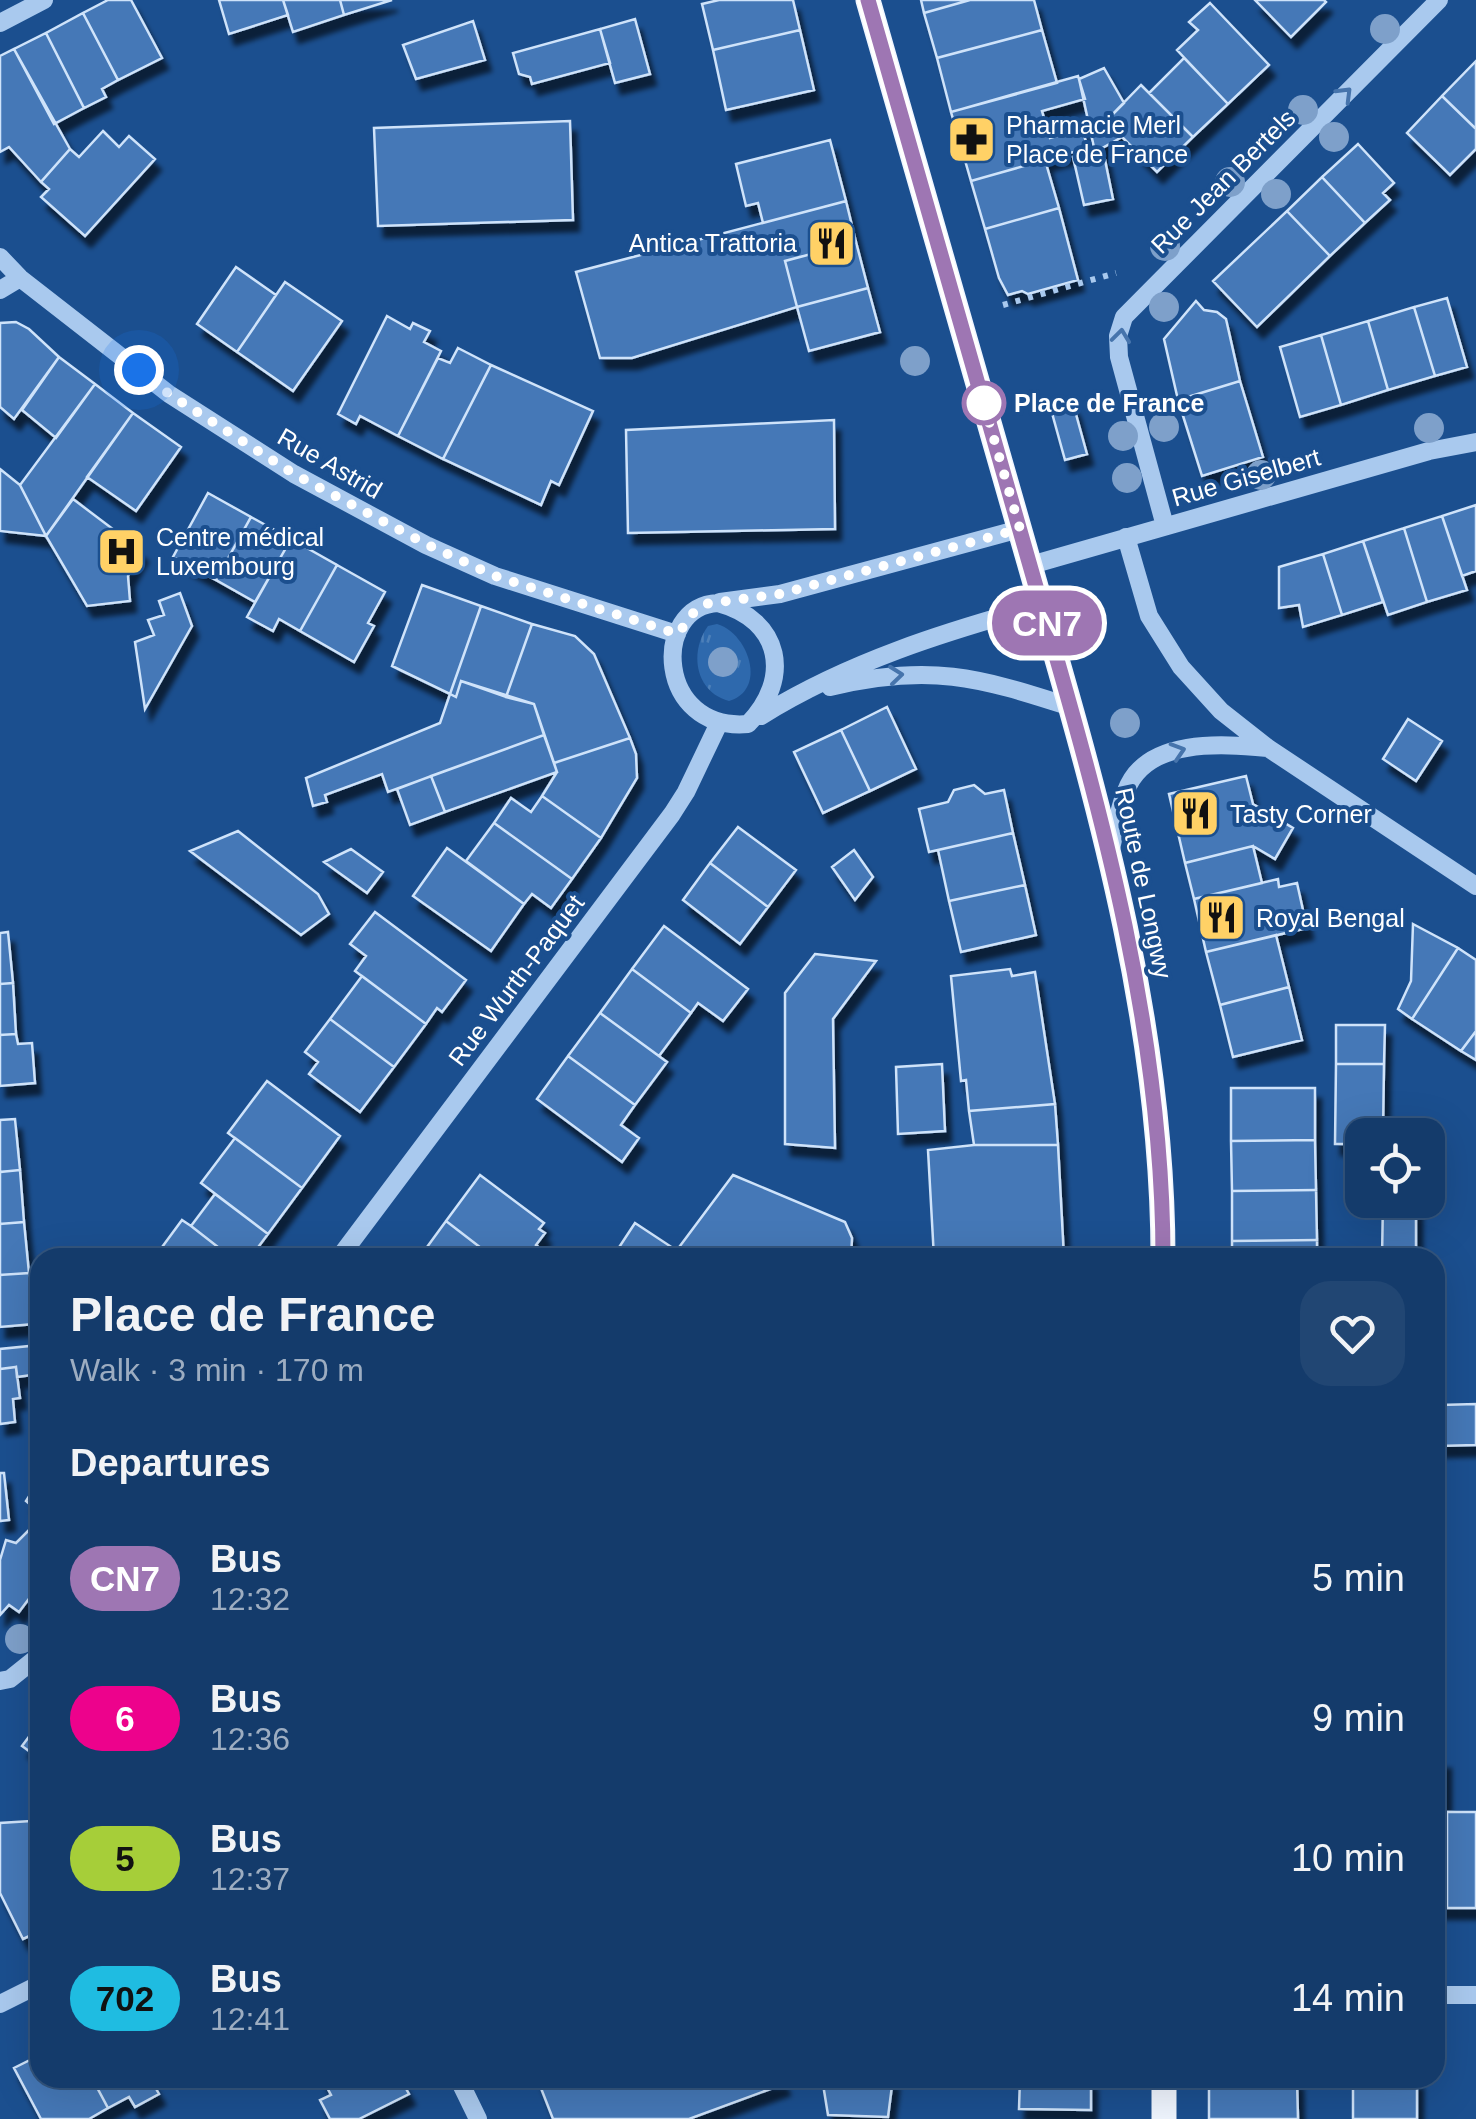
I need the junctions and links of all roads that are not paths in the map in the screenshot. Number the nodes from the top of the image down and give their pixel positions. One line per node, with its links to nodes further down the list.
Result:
1 (44, 0): 4 (street)
2 (868, 0): 10 (main road, Route de Longwy)
3 (1440, 0): 9 (street, Rue Jean Bertels, one-way to 3)
4 (0, 23)
5 (0, 257): 6 (street, Rue Astrid)
6 (20, 278): 7 (street); 15 (street, Rue Astrid)
7 (0, 290)
8 (1476, 442): 9 (street, Rue Giselbert)
9 (1165, 526): 11 (street, Rue Giselbert)
10 (1020, 529): 12 (main road, Route de Longwy); 13 (street)
11 (1126, 538): 12 (street, Rue Giselbert); 20 (street)
12 (1030, 564): 14 (main road, Route de Longwy)
13 (705, 604): 15 (street); 19 (street)
14 (1042, 605): 16 (street); 17 (main road, Route de Longwy)
15 (678, 634): 18 (street)
16 (801, 694): 17 (street, one-way to 17); 19 (street)
17 (1071, 707): 21 (main road, Route de Longwy)
18 (719, 723): 19 (street); 23 (street, Rue Wurth-Paquet)
19 (748, 724)
20 (1268, 748): 21 (street, one-way to 20); 22 (street)
21 (1110, 854): 24 (main road, Route de Longwy)
22 (1476, 886)
23 (346, 1248)
24 (1163, 1248)
25 (30, 1663): 26 (street)
26 (0, 1681)
27 (30, 1989): 30 (street)
28 (1445, 1995): 29 (street)
29 (1476, 1995)
30 (0, 2004)
31 (463, 2088): 33 (street)
32 (1164, 2088): 34 (main road)
33 (478, 2119)
34 (1164, 2119)

